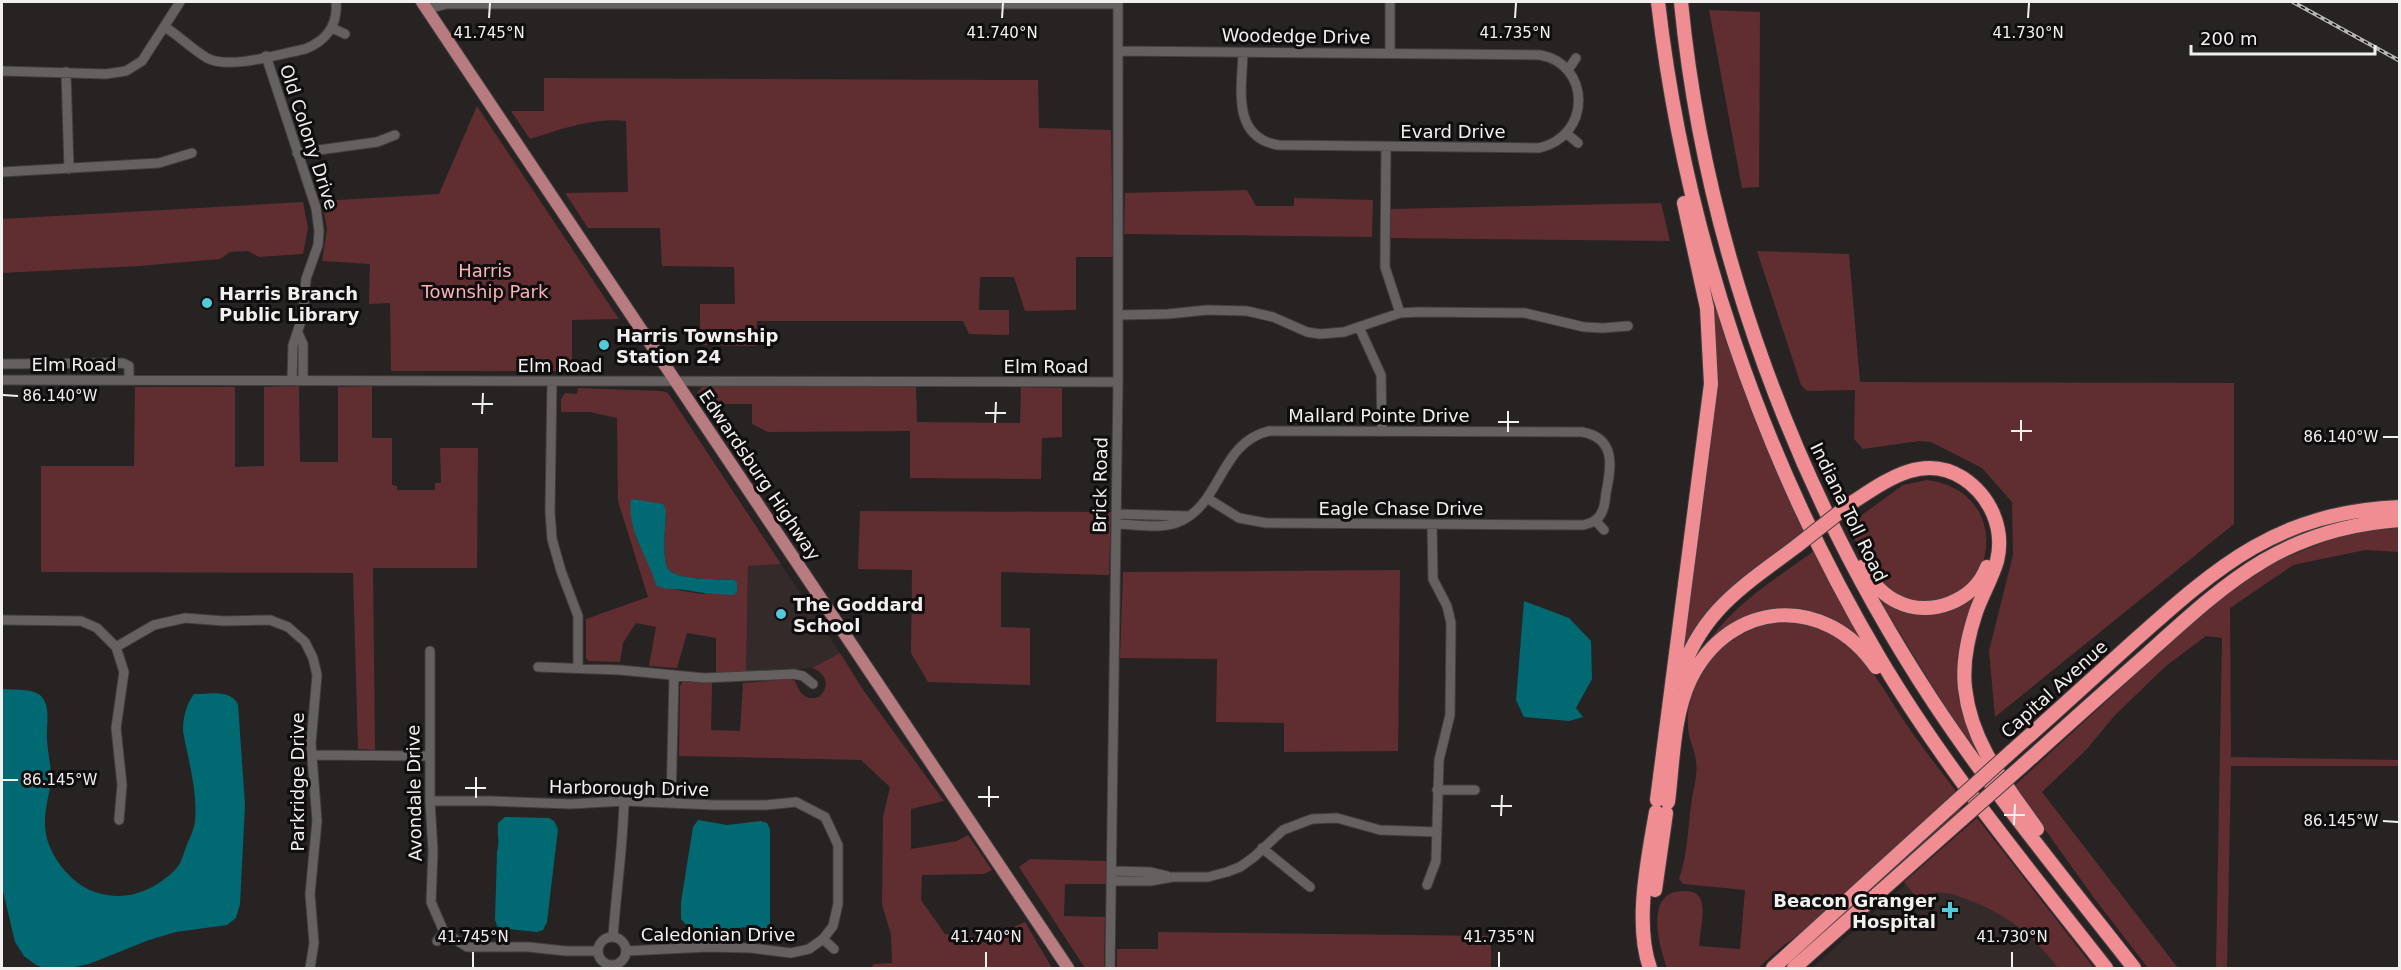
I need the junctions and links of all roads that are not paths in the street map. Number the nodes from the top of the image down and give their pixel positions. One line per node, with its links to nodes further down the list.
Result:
1 (180, 2): 9 (street)
2 (336, 2): 10 (street)
3 (1390, 2): 14 (street)
4 (1658, 2): 17 (highway)
5 (1681, 2): 45 (highway, Indiana Toll Road)
6 (745, 3): 7 (street); 8 (street)
7 (1118, 3): 12 (street, Brick Road)
8 (425, 5): 40 (main road, Edwardsburg Highway)
9 (165, 27): 15 (street); 20 (street)
10 (332, 28): 11 (street); 15 (street)
11 (345, 34)
12 (1118, 51): 13 (street, Woodedge Drive); 30 (street, Brick Road)
13 (1243, 52): 14 (street, Woodedge Drive); 24 (street, Evard Drive)
14 (1390, 53): 18 (street, Woodedge Drive)
15 (266, 56): 26 (street, Old Colony Drive)
16 (1576, 58): 18 (street)
17 (1666, 66): 61 (highway); 64 (highway)
18 (1568, 70): 21 (street)
19 (2, 71): 20 (street)
20 (66, 72): 27 (street)
21 (1567, 134): 23 (street); 24 (street, Evard Drive)
22 (395, 135): 26 (street)
23 (1578, 143)
24 (1386, 147): 29 (street)
25 (192, 153): 27 (street)
26 (297, 153): 33 (street, Old Colony Drive)
27 (69, 169): 28 (street)
28 (2, 172)
29 (1400, 313): 31 (street); 32 (street)
30 (1118, 315): 32 (street); 41 (street, Brick Road)
31 (1628, 326)
32 (1359, 327): 42 (street)
33 (298, 333): 37 (street, Old Colony Drive); 38 (street, Old Colony Drive)
34 (2, 364): 36 (street)
35 (2, 380): 36 (street, Elm Road)
36 (129, 380): 37 (street, Elm Road)
37 (292, 380): 38 (street, Elm Road)
38 (303, 380): 39 (street, Elm Road)
39 (552, 381): 40 (street, Elm Road); 58 (street)
40 (675, 382): 41 (street, Elm Road); 89 (main road, Edwardsburg Highway)
41 (1118, 382): 50 (street, Brick Road)
42 (1382, 430): 44 (street, Mallard Pointe Drive); 46 (street, Mallard Pointe Drive)
43 (1613, 437): 44 (street)
44 (1604, 444): 49 (street)
45 (1803, 461): 48 (highway); 79 (highway, Indiana Toll Road)
46 (1206, 498): 50 (street, Mallard Pointe Drive); 52 (street, Eagle Chase Drive)
47 (2400, 507): 93 (highway, Capital Avenue, bridge)
48 (1852, 508): 61 (highway, bridge); 79 (highway)
49 (1597, 518): 52 (street, Eagle Chase Drive); 53 (street)
50 (1116, 519): 76 (street, Brick Road)
51 (2400, 520): 94 (highway, Capital Avenue, bridge)
52 (1432, 525): 65 (street)
53 (1604, 530)
54 (2, 620): 55 (street)
55 (116, 647): 62 (street, Parkridge Drive); 73 (street)
56 (430, 651): 63 (street, Avondale Drive)
57 (538, 667): 58 (street)
58 (578, 668): 59 (street)
59 (674, 676): 60 (street); 69 (street)
60 (813, 684)
61 (1675, 710): 64 (highway); 70 (highway)
62 (312, 755): 63 (street); 88 (street, Parkridge Drive)
63 (430, 756): 67 (street, Avondale Drive)
64 (1946, 758): 95 (highway)
65 (1437, 790): 66 (street); 74 (street)
66 (1475, 790)
67 (430, 801): 68 (street, Harborough Drive); 80 (street, Avondale Drive)
68 (624, 801): 69 (street, Harborough Drive); 81 (street)
69 (671, 803): 72 (street, Harborough Drive)
70 (1662, 807): 91 (highway); 92 (highway)
71 (834, 810): 72 (street)
72 (825, 817): 82 (street)
73 (119, 820)
74 (1437, 832): 75 (street); 77 (street)
75 (1263, 848): 76 (street); 78 (street)
76 (1112, 876): 90 (street, Brick Road)
77 (1427, 885)
78 (1310, 888)
79 (2099, 923): 96 (highway, Indiana Toll Road)
80 (444, 932): 83 (street); 85 (street)
81 (613, 937): 85 (street); 86 (street)
82 (823, 939): 84 (street); 86 (street, Caledonian Drive)
83 (436, 942)
84 (834, 949)
85 (598, 951): 87 (street)
86 (626, 951): 87 (street)
87 (610, 967)
88 (310, 969)
89 (1068, 969)
90 (1110, 969)
91 (1650, 969)
92 (1659, 969)
93 (1773, 969)
94 (1794, 969)
95 (2106, 969)
96 (2134, 969)

